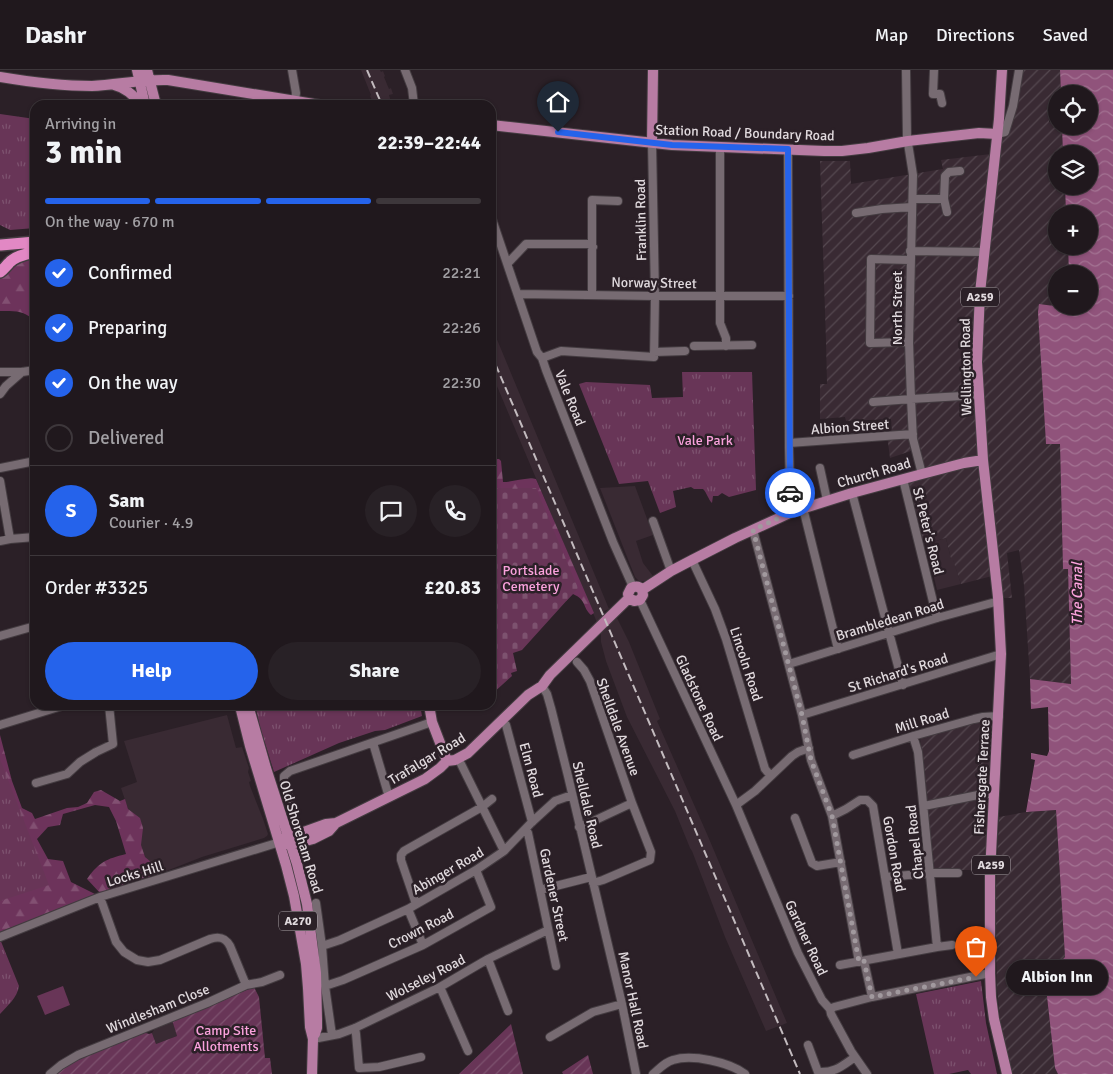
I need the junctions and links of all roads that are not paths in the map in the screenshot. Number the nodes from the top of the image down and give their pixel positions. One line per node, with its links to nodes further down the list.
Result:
1 (292, 70): 16 (street)
2 (406, 70): 12 (street)
3 (653, 70): 23 (main road)
4 (906, 70): 22 (street, North Street)
5 (934, 70): 19 (street)
6 (1002, 70): 21 (main road, A259)
7 (1019, 70): 21 (street)
8 (138, 75): 9 (main road); 11 (main road); 14 (main road)
9 (149, 75): 15 (main road); 16 (main road)
10 (0, 77): 11 (main road)
11 (108, 84): 13 (main road)
12 (412, 88): 17 (street); 18 (street)
13 (137, 100)
14 (144, 100)
15 (155, 100)
16 (295, 100)
17 (413, 100)
18 (418, 100)
19 (942, 103)
20 (496, 126): 23 (main road, Station Road / Boundary Road)
21 (997, 134): 22 (main road, Station Road / Boundary Road); 36 (main road, Wellington Road / A259)
22 (908, 141): 25 (main road, Station Road / Boundary Road); 29 (street, North Street)
23 (652, 143): 24 (main road, Station Road / Boundary Road); 43 (street, Franklin Road)
24 (720, 147): 25 (main road, Station Road / Boundary Road); 44 (street)
25 (788, 149): 45 (street)
26 (960, 171): 27 (street)
27 (944, 199): 29 (street); 30 (street)
28 (618, 201): 35 (street)
29 (913, 203): 31 (street); 38 (street, North Street)
30 (947, 212)
31 (856, 213)
32 (496, 230): 39 (street, Vale Road)
33 (30, 242): 34 (highway)
34 (0, 245): 40 (highway)
35 (592, 247): 39 (street); 42 (street)
36 (985, 252): 38 (street); 58 (main road, Wellington Road / A259)
37 (30, 253): 40 (highway)
38 (910, 255): 46 (street, North Street); 46 (street)
39 (508, 263): 41 (street, Vale Road)
40 (3, 269)
41 (518, 294): 42 (street, Norway Street); 52 (street, Vale Road)
42 (592, 294): 43 (street, Norway Street)
43 (656, 296): 44 (street, Norway Street); 51 (street, Franklin Road)
44 (720, 296): 45 (street, Norway Street); 49 (street)
45 (789, 296): 62 (street)
46 (909, 342): 59 (street, North Street)
47 (752, 345): 49 (street)
48 (694, 346): 49 (street)
49 (726, 346)
50 (685, 352): 51 (street)
51 (654, 354): 52 (street)
52 (542, 358): 81 (street, Vale Road)
53 (30, 371): 55 (street)
54 (0, 372): 55 (street); 56 (street)
55 (22, 372): 56 (street)
56 (6, 386): 57 (street)
57 (0, 394)
58 (979, 395): 59 (street); 63 (main road, Wellington Road / A259)
59 (911, 399): 60 (street); 61 (street, North Street)
60 (873, 402)
61 (913, 434): 62 (street, Albion Street); 67 (street, North Street)
62 (789, 443): 73 (street)
63 (983, 460): 67 (main road, Church Road); 82 (main road, Wellington Road / A259)
64 (30, 462): 65 (street)
65 (0, 468)
66 (820, 468): 71 (street)
67 (922, 474): 68 (main road, Church Road)
68 (903, 479): 70 (main road, Church Road); 83 (street, St Peter's Road)
69 (0, 481): 77 (street)
70 (852, 493): 71 (main road, Church Road); 85 (street)
71 (827, 500): 72 (main road, Church Road)
72 (802, 508): 73 (main road, Church Road); 87 (street)
73 (792, 512): 75 (main road, Church Road)
74 (653, 521): 80 (street)
75 (753, 530): 79 (main road, Church Road); 90 (street)
76 (30, 537): 77 (street)
77 (10, 539): 78 (street)
78 (0, 541)
79 (692, 560): 80 (main road, Church Road); 109 (street, Lincoln Road)
80 (671, 571): 81 (main road, Church Road)
81 (636, 594): 92 (main road, Trafalgar Road); 116 (street, Gladstone Road)
82 (999, 601): 83 (street, Brambledean Road); 88 (main road, Fishersgate Terrace / A259)
83 (937, 618): 85 (street, Brambledean Road)
84 (30, 627): 86 (street)
85 (888, 634): 87 (street, Brambledean Road); 91 (street)
86 (0, 636)
87 (838, 649): 90 (street, Brambledean Road)
88 (1001, 654): 91 (street, St Richard's Road); 99 (main road, Fishersgate Terrace / A259)
89 (577, 662): 115 (street, Shelldale Avenue)
90 (789, 664): 98 (street)
91 (903, 685): 98 (street, St Richard's Road)
92 (542, 686): 107 (main road, Trafalgar Road); 112 (street, Shelldale Road)
93 (50, 710): 102 (street)
94 (110, 710): 110 (street)
95 (241, 710): 129 (main road, Old Shoreham Road / A270)
96 (249, 710): 120 (main road, Old Shoreham Road / A270)
97 (430, 710): 100 (main road)
98 (802, 715): 105 (street)
99 (999, 716): 103 (street, Mill Road); 111 (main road, Fishersgate Terrace / A259)
100 (432, 722): 104 (street); 107 (main road)
101 (506, 725): 123 (street, Elm Road)
102 (0, 726)
103 (913, 736): 106 (street, Mill Road); 117 (street, Chapel Road)
104 (373, 743): 113 (street); 119 (street)
105 (809, 748): 109 (street); 121 (street)
106 (854, 755)
107 (447, 761): 113 (main road, Trafalgar Road)
108 (461, 764): 118 (street)
109 (771, 776): 116 (street)
110 (36, 783)
111 (995, 794): 117 (street); 155 (main road, Fishersgate Terrace / A259)
112 (572, 795): 123 (street, Abinger Road); 125 (street, Shelldale Road)
113 (389, 797): 124 (main road, Trafalgar Road)
114 (492, 799): 118 (street)
115 (632, 803): 125 (street); 137 (street, Shelldale Avenue)
116 (736, 805): 162 (street, Gardner Road)
117 (924, 806): 134 (street, Chapel Road)
118 (482, 807): 131 (street); 141 (street)
119 (294, 814)
120 (281, 816): 127 (main road); 128 (main road, Old Shoreham Road / A270)
121 (832, 816): 132 (street); 136 (street, Gordon Road)
122 (795, 818): 132 (street)
123 (532, 822): 126 (street, Abinger Road)
124 (336, 823): 127 (main road, Trafalgar Road); 130 (main road, Trafalgar Road)
125 (579, 827): 137 (street, Shelldale Road)
126 (526, 830): 131 (street, Abinger Road); 138 (street, Gardener Street)
127 (301, 833): 128 (main road, Trafalgar Road)
128 (288, 835): 129 (main road); 130 (main road, Old Shoreham Road / A270)
129 (280, 842): 130 (main road); 139 (street, Locks Hill); 167 (main road, Old Shoreham Road / A270)
130 (291, 845): 167 (main road, Old Shoreham Road / A270)
131 (504, 851): 133 (street, Abinger Road)
132 (840, 862): 152 (street)
133 (476, 870): 141 (street, Abinger Road); 146 (street, Crown Road)
134 (930, 873): 135 (street); 136 (street); 149 (street, Chapel Road)
135 (958, 873)
136 (886, 877): 150 (street, Gordon Road)
137 (592, 880): 138 (street); 144 (street, Shelldale Road)
138 (540, 890): 143 (street, Gardener Street)
139 (100, 897): 145 (street, Locks Hill); 157 (street)
140 (316, 903): 148 (street)
141 (416, 904): 142 (street, Abinger Road)
142 (408, 909): 146 (street); 148 (street, Abinger Road)
143 (548, 930): 151 (street, Wolseley Road); 154 (street, Gardener Street)
144 (605, 932): 161 (street, Manor Hall Road)
145 (0, 937)
146 (423, 945): 158 (street, Crown Road)
147 (952, 945): 149 (street)
148 (322, 946): 158 (street)
149 (937, 947): 150 (street)
150 (898, 954): 152 (street)
151 (488, 959): 159 (street, Wolseley Road); 163 (street)
152 (862, 961): 153 (street); 160 (street)
153 (840, 965)
154 (556, 966)
155 (990, 973): 160 (street); 178 (main road, Fishersgate Terrace / A259)
156 (280, 974): 157 (street, Windlesham Close)
157 (246, 985): 172 (street, Windlesham Close)
158 (325, 986): 165 (street)
159 (440, 987): 164 (street, Wolseley Road); 169 (street)
160 (872, 997): 162 (street)
161 (622, 1004): 166 (street); 174 (street, Manor Hall Road)
162 (830, 1009): 171 (street, Gardner Road)
163 (508, 1011)
164 (355, 1028): 165 (street, Wolseley Road); 170 (street)
165 (332, 1035): 167 (street, Wolseley Road)
166 (550, 1037)
167 (313, 1039): 173 (main road, Old Shoreham Road / A270)
168 (808, 1045): 171 (street)
169 (468, 1051)
170 (421, 1057)
171 (855, 1057): 177 (street, Gardner Road)
172 (50, 1074)
173 (312, 1074)
174 (636, 1074)
175 (653, 1074): 176 (street)
176 (745, 1074)
177 (867, 1074)
178 (1007, 1074)

